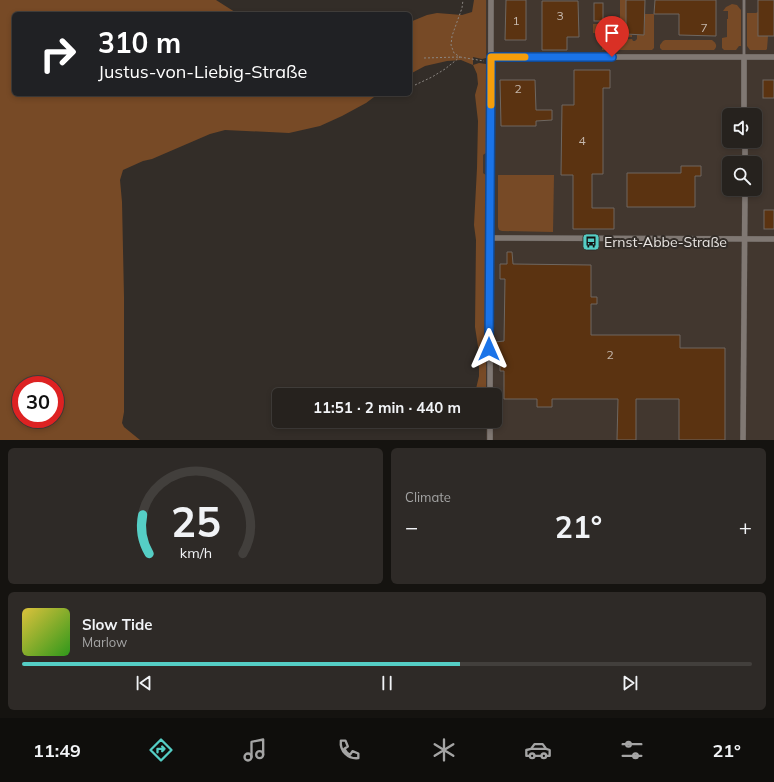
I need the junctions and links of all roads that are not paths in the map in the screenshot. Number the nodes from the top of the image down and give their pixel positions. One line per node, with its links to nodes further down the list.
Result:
1 (491, 0): 5 (street)
2 (744, 0): 3 (lane)
3 (744, 57): 4 (street); 5 (street); 6 (street)
4 (774, 57)
5 (491, 59): 8 (street)
6 (744, 108)
7 (745, 196): 9 (street)
8 (490, 238): 9 (street); 11 (street)
9 (745, 239): 10 (street); 14 (street)
10 (774, 239)
11 (490, 388)
12 (490, 428): 13 (street)
13 (490, 440)
14 (743, 440)

